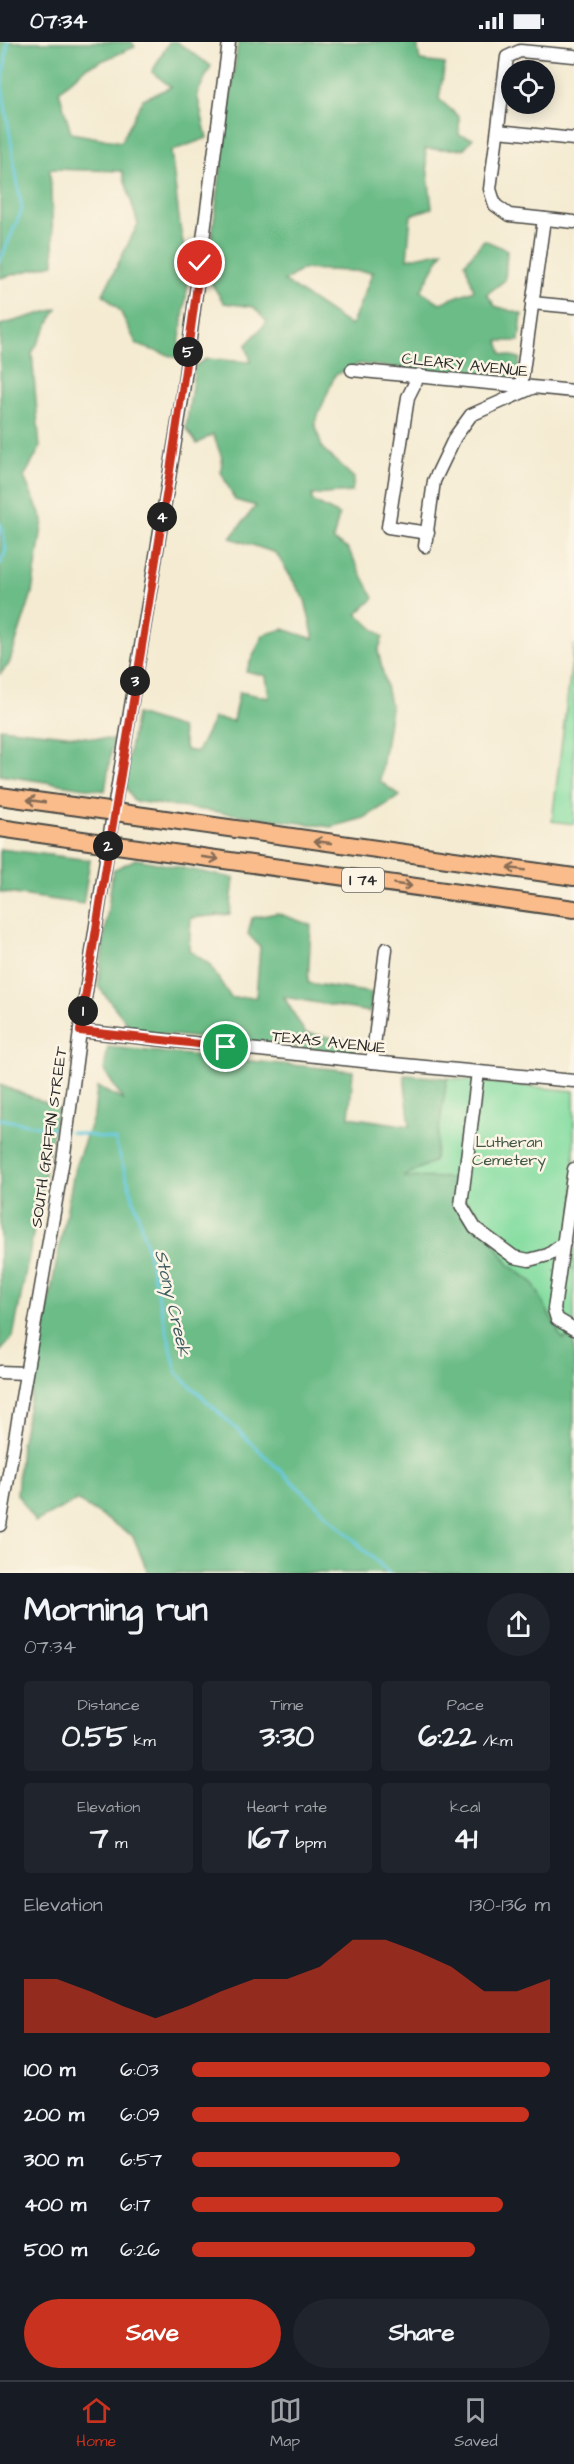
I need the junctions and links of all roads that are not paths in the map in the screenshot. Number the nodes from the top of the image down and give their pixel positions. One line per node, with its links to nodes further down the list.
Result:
1 (229, 42): 21 (street, SOUTH GRIFFIN STREET)
2 (574, 56): 3 (street)
3 (498, 131): 4 (street); 5 (street)
4 (574, 139)
5 (544, 219): 6 (street); 7 (street)
6 (574, 222)
7 (532, 303): 8 (street); 11 (street)
8 (574, 307)
9 (352, 370): 10 (street, CLEARY AVENUE)
10 (419, 375): 11 (street, CLEARY AVENUE); 14 (street)
11 (521, 386): 12 (street, CLEARY AVENUE)
12 (535, 387): 13 (street, CLEARY AVENUE); 14 (street)
13 (574, 391)
14 (428, 533): 15 (street)
15 (425, 546)
16 (0, 795): 18 (highway, I 74, one-way to 16, bridge)
17 (0, 828): 19 (highway, I 74, one-way to 19, bridge)
18 (574, 877)
19 (574, 909)
20 (386, 950): 22 (street)
21 (80, 1031): 22 (street, TEXAS AVENUE); 29 (street, SOUTH GRIFFIN STREET)
22 (372, 1062): 23 (street, TEXAS AVENUE)
23 (478, 1072): 24 (street, TEXAS AVENUE); 26 (street)
24 (574, 1081)
25 (574, 1169): 26 (street)
26 (564, 1243): 27 (street)
27 (574, 1329)
28 (0, 1371): 29 (street)
29 (26, 1373): 30 (street, SOUTH GRIFFIN STREET)
30 (0, 1525)

